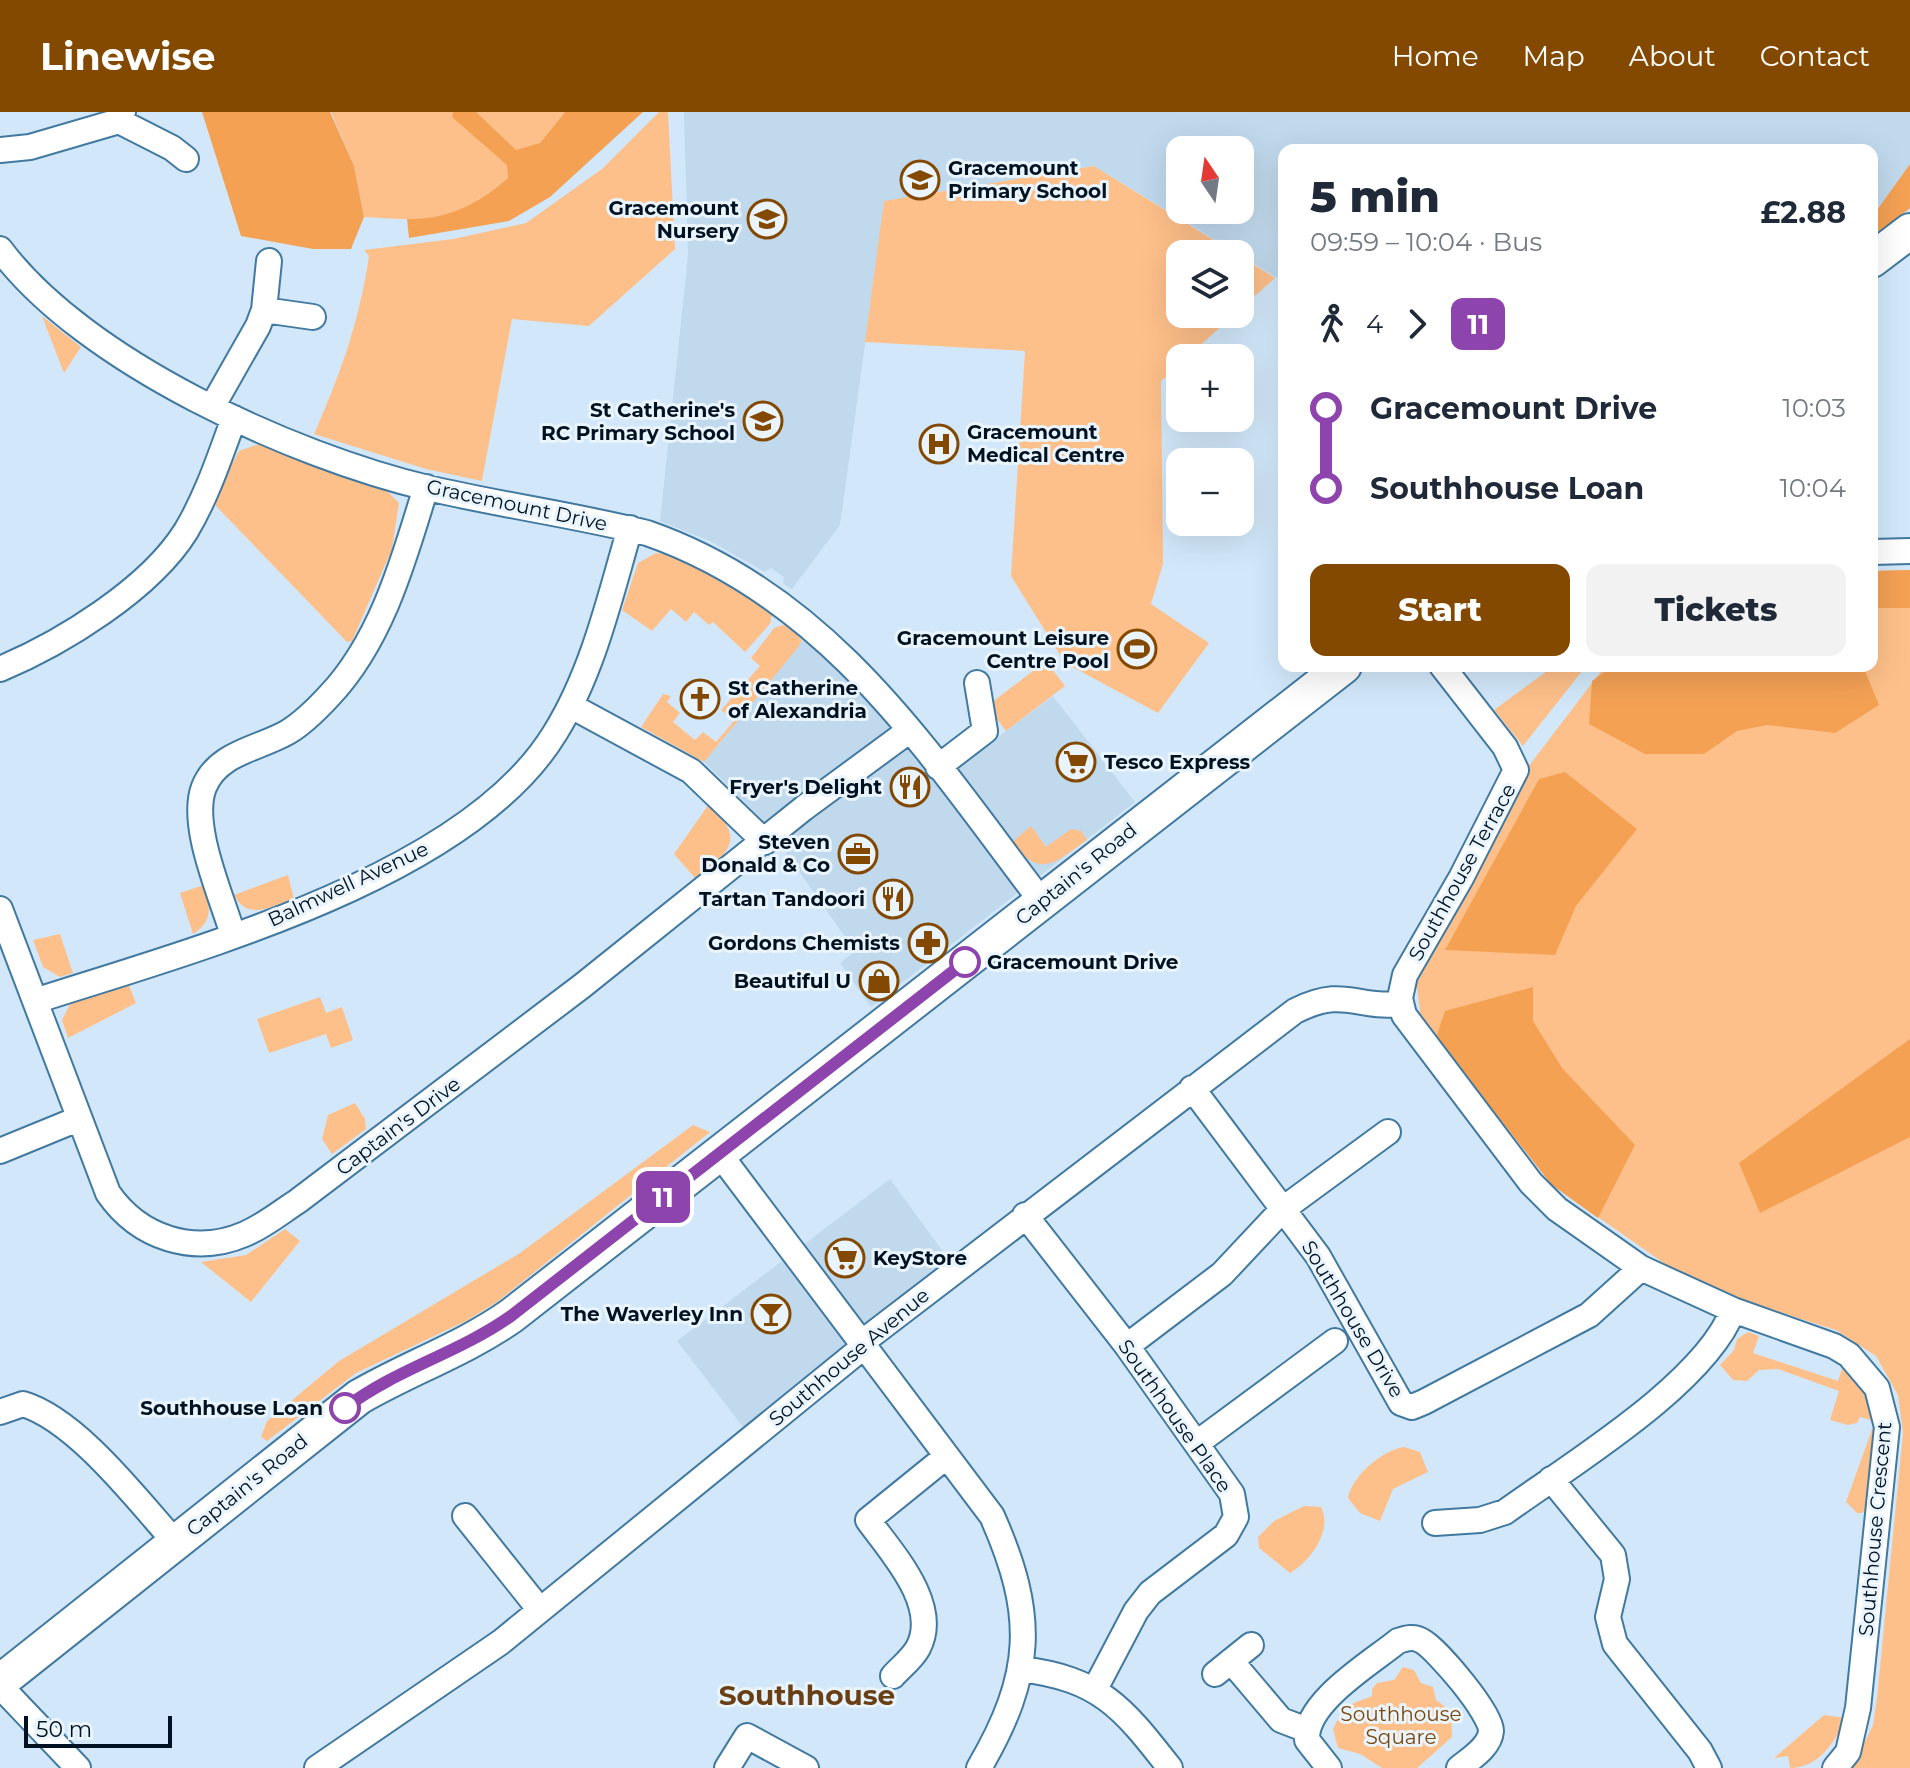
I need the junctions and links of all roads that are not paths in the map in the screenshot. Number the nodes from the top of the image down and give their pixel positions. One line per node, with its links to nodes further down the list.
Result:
1 (121, 117): 2 (street); 3 (street)
2 (0, 150)
3 (186, 159)
4 (1910, 232): 6 (main road)
5 (0, 249): 10 (street, Gracemount Drive)
6 (1878, 256)
7 (269, 261): 8 (street)
8 (264, 310): 9 (street); 10 (street)
9 (313, 317)
10 (212, 407): 11 (street, Gracemount Drive)
11 (234, 418): 12 (street, Gracemount Drive); 16 (street)
12 (426, 487): 13 (street, Gracemount Drive); 26 (street)
13 (630, 528): 20 (street, Balmwell Avenue); 21 (street, Gracemount Drive)
14 (1910, 551): 15 (street)
15 (1878, 552)
16 (0, 669)
17 (1336, 672): 24 (main road, Captain's Road)
18 (1447, 672): 28 (street, Southhouse Terrace)
19 (977, 683): 22 (street)
20 (571, 706): 23 (street); 26 (street, Balmwell Avenue)
21 (910, 730): 22 (street, Gracemount Drive); 23 (street, Captain's Drive)
22 (938, 767): 24 (street, Gracemount Drive)
23 (765, 842): 30 (street, Captain's Drive)
24 (1042, 902): 33 (main road, Captain's Road)
25 (0, 909): 27 (street, Captain's Drive)
26 (233, 935): 27 (street, Balmwell Avenue)
27 (35, 1001): 30 (street, Captain's Drive)
28 (1400, 1004): 29 (street, Southhouse Avenue); 36 (street, Southhouse Crescent)
29 (1192, 1088): 34 (street, Southhouse Drive); 35 (street, Southhouse Avenue)
30 (78, 1119): 32 (street)
31 (1388, 1132): 34 (street)
32 (0, 1151)
33 (718, 1152): 39 (street); 47 (main road, Captain's Road)
34 (1283, 1209): 36 (street, Southhouse Drive); 40 (street)
35 (1025, 1215): 39 (street, Southhouse Avenue); 40 (street, Southhouse Place)
36 (1641, 1268): 37 (street, Southhouse Crescent)
37 (1733, 1310): 44 (street); 64 (street, Southhouse Crescent)
38 (1335, 1341): 42 (street)
39 (862, 1345): 43 (street); 48 (street, Southhouse Avenue)
40 (1127, 1346): 42 (street, Southhouse Place)
41 (0, 1412): 47 (street)
42 (1197, 1443): 53 (street, Southhouse Place)
43 (947, 1456): 50 (street); 51 (street)
44 (1551, 1479): 46 (street); 63 (street)
45 (465, 1516): 48 (street)
46 (1435, 1523)
47 (176, 1543): 52 (main road, Captain's Road)
48 (540, 1610): 56 (street, Southhouse Avenue)
49 (1251, 1645): 54 (street)
50 (1021, 1669): 53 (street); 59 (street)
51 (893, 1676)
52 (0, 1684): 55 (street)
53 (1095, 1689): 60 (street)
54 (1307, 1730): 61 (street); 62 (street)
55 (78, 1768)
56 (317, 1768)
57 (727, 1768): 58 (street)
58 (806, 1768)
59 (979, 1768)
60 (1170, 1768)
61 (1329, 1768)
62 (1459, 1768)
63 (1709, 1768)
64 (1835, 1768)

